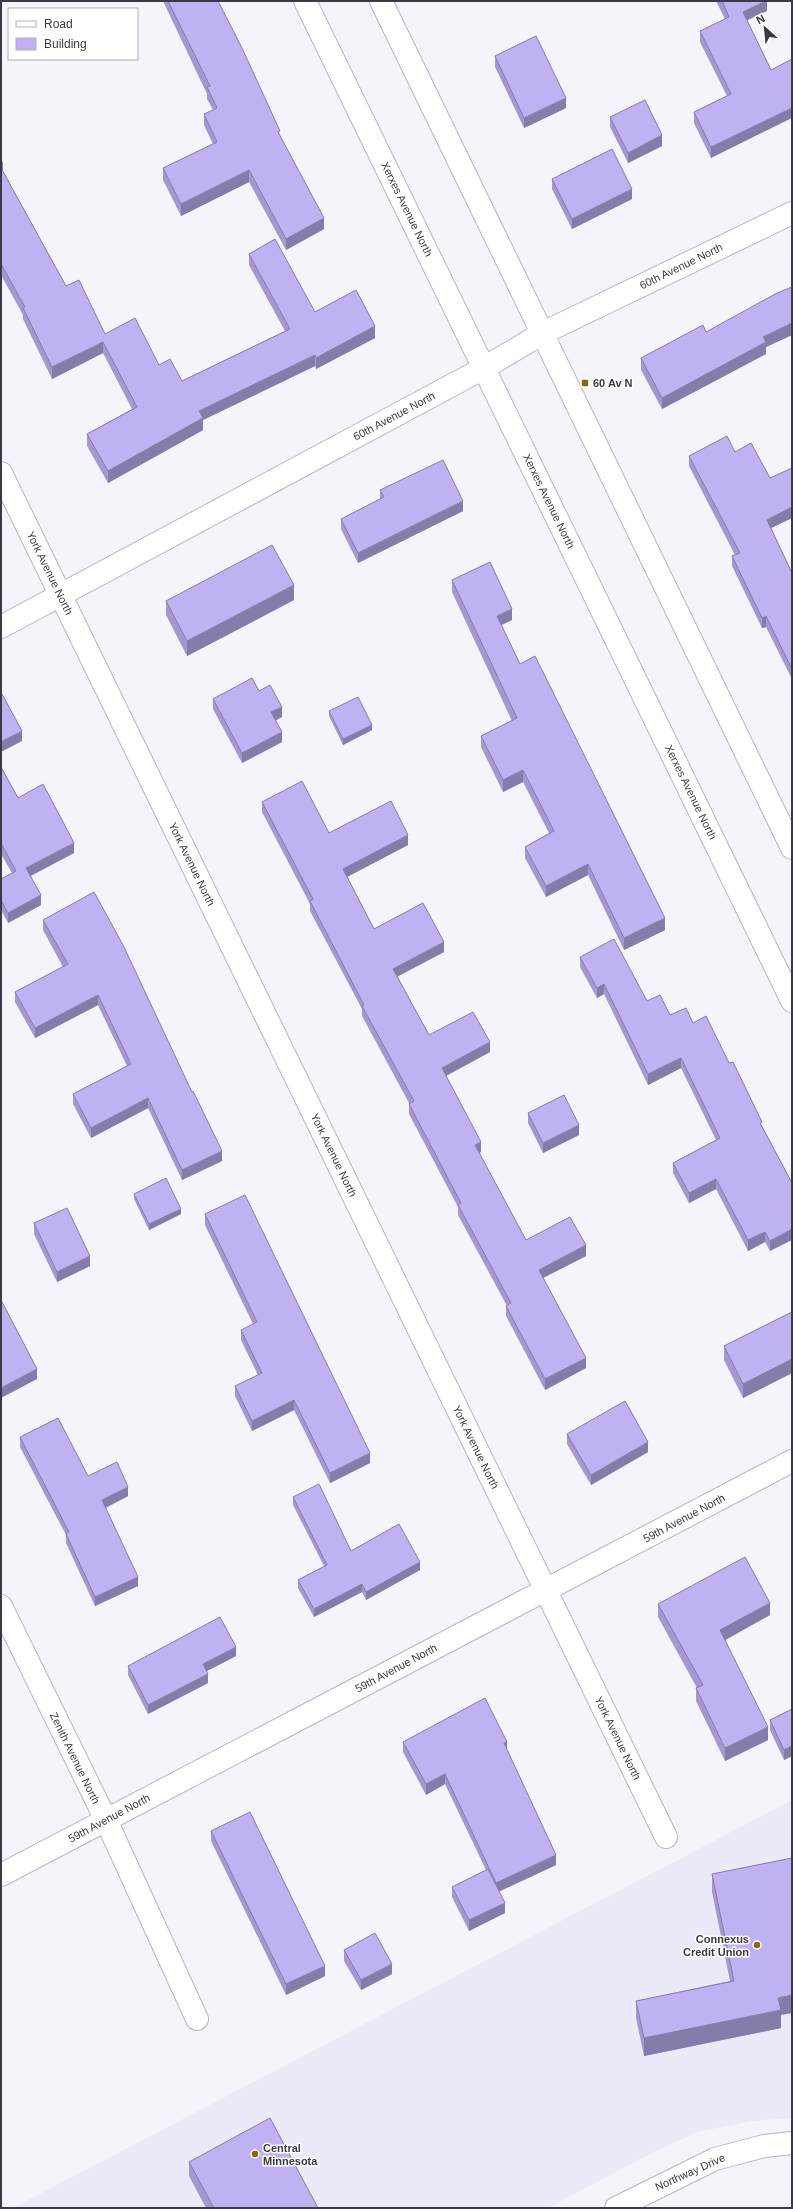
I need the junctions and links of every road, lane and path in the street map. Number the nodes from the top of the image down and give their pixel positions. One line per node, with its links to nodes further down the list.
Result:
1 (306, 1): 5 (street, Xerxes Avenue North)
2 (381, 1): 4 (street)
3 (792, 213): 4 (street, 60th Avenue North)
4 (543, 333): 5 (street, 60th Avenue North); 9 (street)
5 (484, 368): 7 (street, 60th Avenue North); 10 (street, Xerxes Avenue North)
6 (1, 473): 7 (street, York Avenue North)
7 (61, 596): 8 (street, 60th Avenue North); 12 (street, York Avenue North)
8 (1, 627)
9 (792, 848)
10 (792, 1000)
11 (792, 1461): 12 (street, 59th Avenue North)
12 (546, 1590): 14 (street, 59th Avenue North); 15 (street, York Avenue North)
13 (1, 1606): 14 (street, Zenith Avenue North)
14 (106, 1820): 16 (street, 59th Avenue North); 17 (street, Zenith Avenue North)
15 (666, 1837)
16 (1, 1875)
17 (197, 2019)
18 (792, 2142): 19 (street, Northway Drive)
19 (616, 2208)

